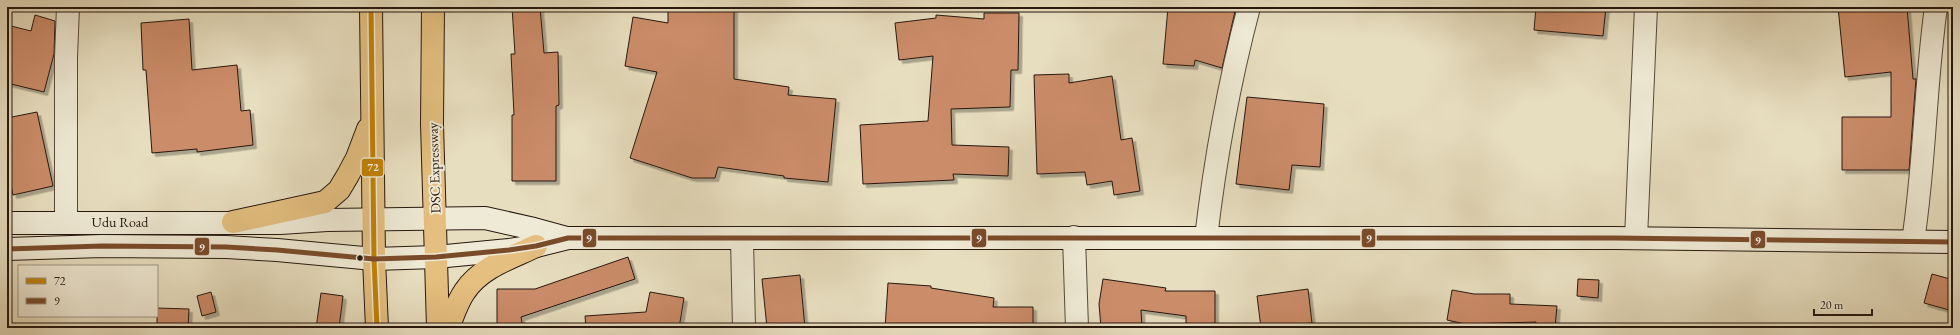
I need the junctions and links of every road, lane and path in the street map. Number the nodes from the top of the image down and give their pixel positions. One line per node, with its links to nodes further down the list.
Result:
1 (68, 7): 12 (main road)
2 (371, 7): 7 (main road)
3 (433, 7): 8 (main road, DSC Expressway)
4 (1249, 7): 15 (main road)
5 (1646, 7): 16 (main road)
6 (1936, 7): 18 (main road)
7 (373, 114): 9 (main road); 10 (main road)
8 (435, 219): 9 (main road, Udu Road); 14 (main road, Udu Road); 22 (main road, DSC Expressway)
9 (373, 220): 10 (main road, Udu Road); 23 (main road)
10 (233, 222): 12 (main road, Udu Road)
11 (7, 223): 12 (main road, Udu Road)
12 (66, 223)
13 (1074, 237): 15 (main road); 17 (main road); 28 (main road)
14 (568, 238): 17 (main road); 20 (main road, Udu Road)
15 (1206, 238): 16 (main road)
16 (1636, 238): 18 (main road)
17 (742, 239): 27 (main road)
18 (1913, 241): 19 (main road)
19 (1953, 242)
20 (536, 246): 22 (main road, Udu Road); 26 (main road)
21 (7, 249): 23 (main road, Udu Road)
22 (436, 257): 23 (main road, Udu Road); 25 (main road, DSC Expressway)
23 (374, 259): 24 (main road)
24 (377, 328)
25 (438, 328)
26 (448, 328)
27 (744, 328)
28 (1077, 328)

